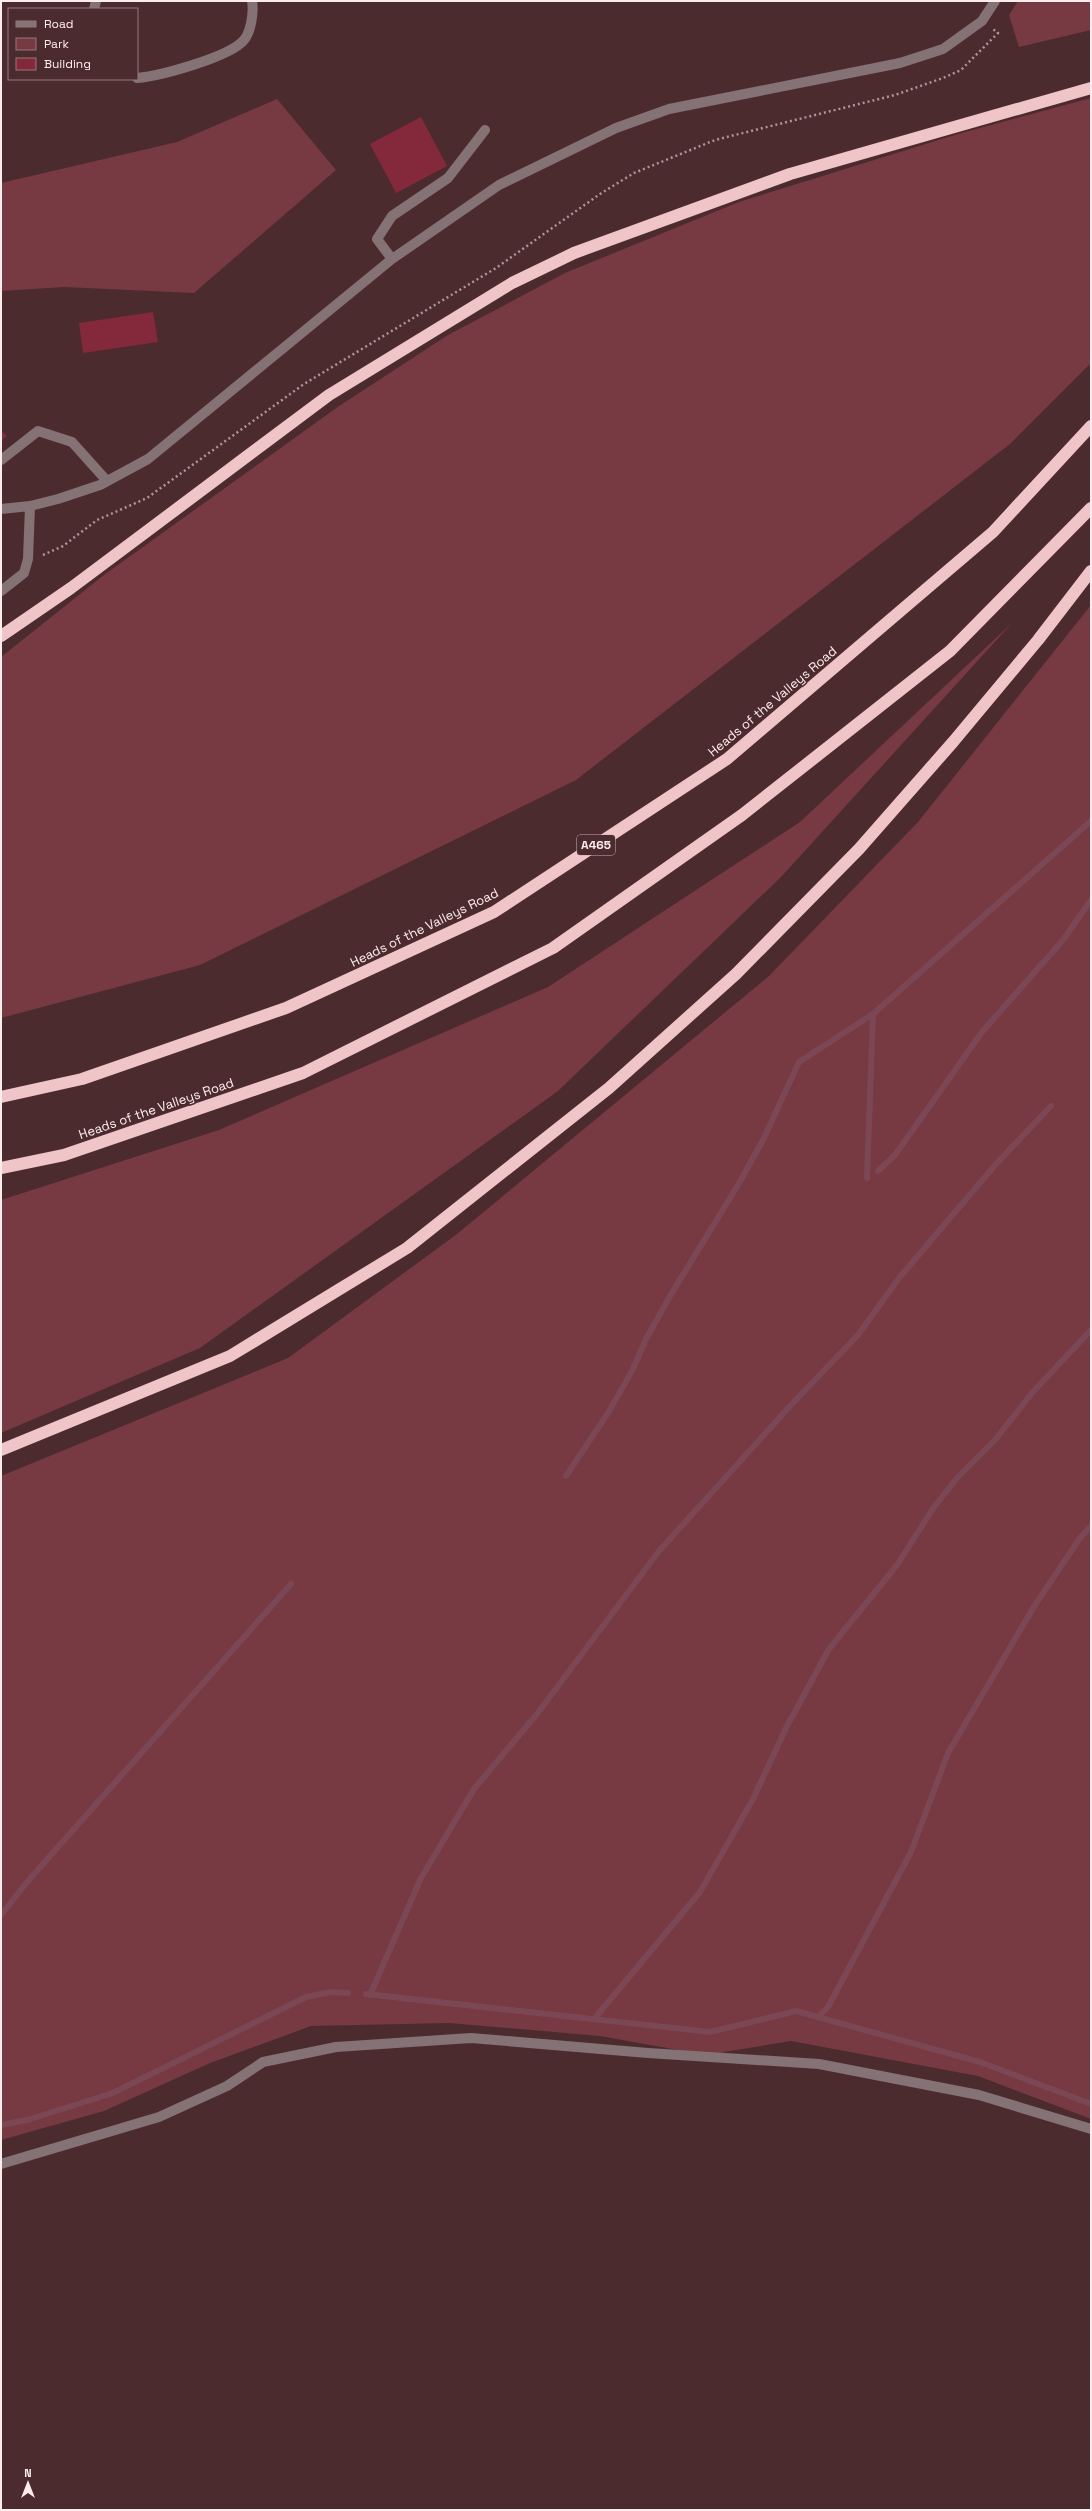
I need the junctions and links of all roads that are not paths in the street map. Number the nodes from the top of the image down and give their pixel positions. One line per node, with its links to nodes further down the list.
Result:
1 (252, 1): 3 (street)
2 (995, 1): 6 (street)
3 (138, 78)
4 (1091, 88): 15 (highway)
5 (485, 130): 6 (street)
6 (392, 259): 9 (street)
7 (1091, 426): 16 (highway, Heads of the Valleys Road / A465)
8 (1, 460): 9 (street)
9 (107, 481): 10 (street)
10 (30, 506): 11 (street); 14 (street)
11 (1, 508)
12 (1091, 508): 17 (highway, Heads of the Valleys Road)
13 (1091, 571): 18 (highway)
14 (1, 591)
15 (1, 636)
16 (1, 1097)
17 (1, 1168)
18 (1, 1450)
19 (1091, 2129): 20 (street)
20 (1, 2164)

